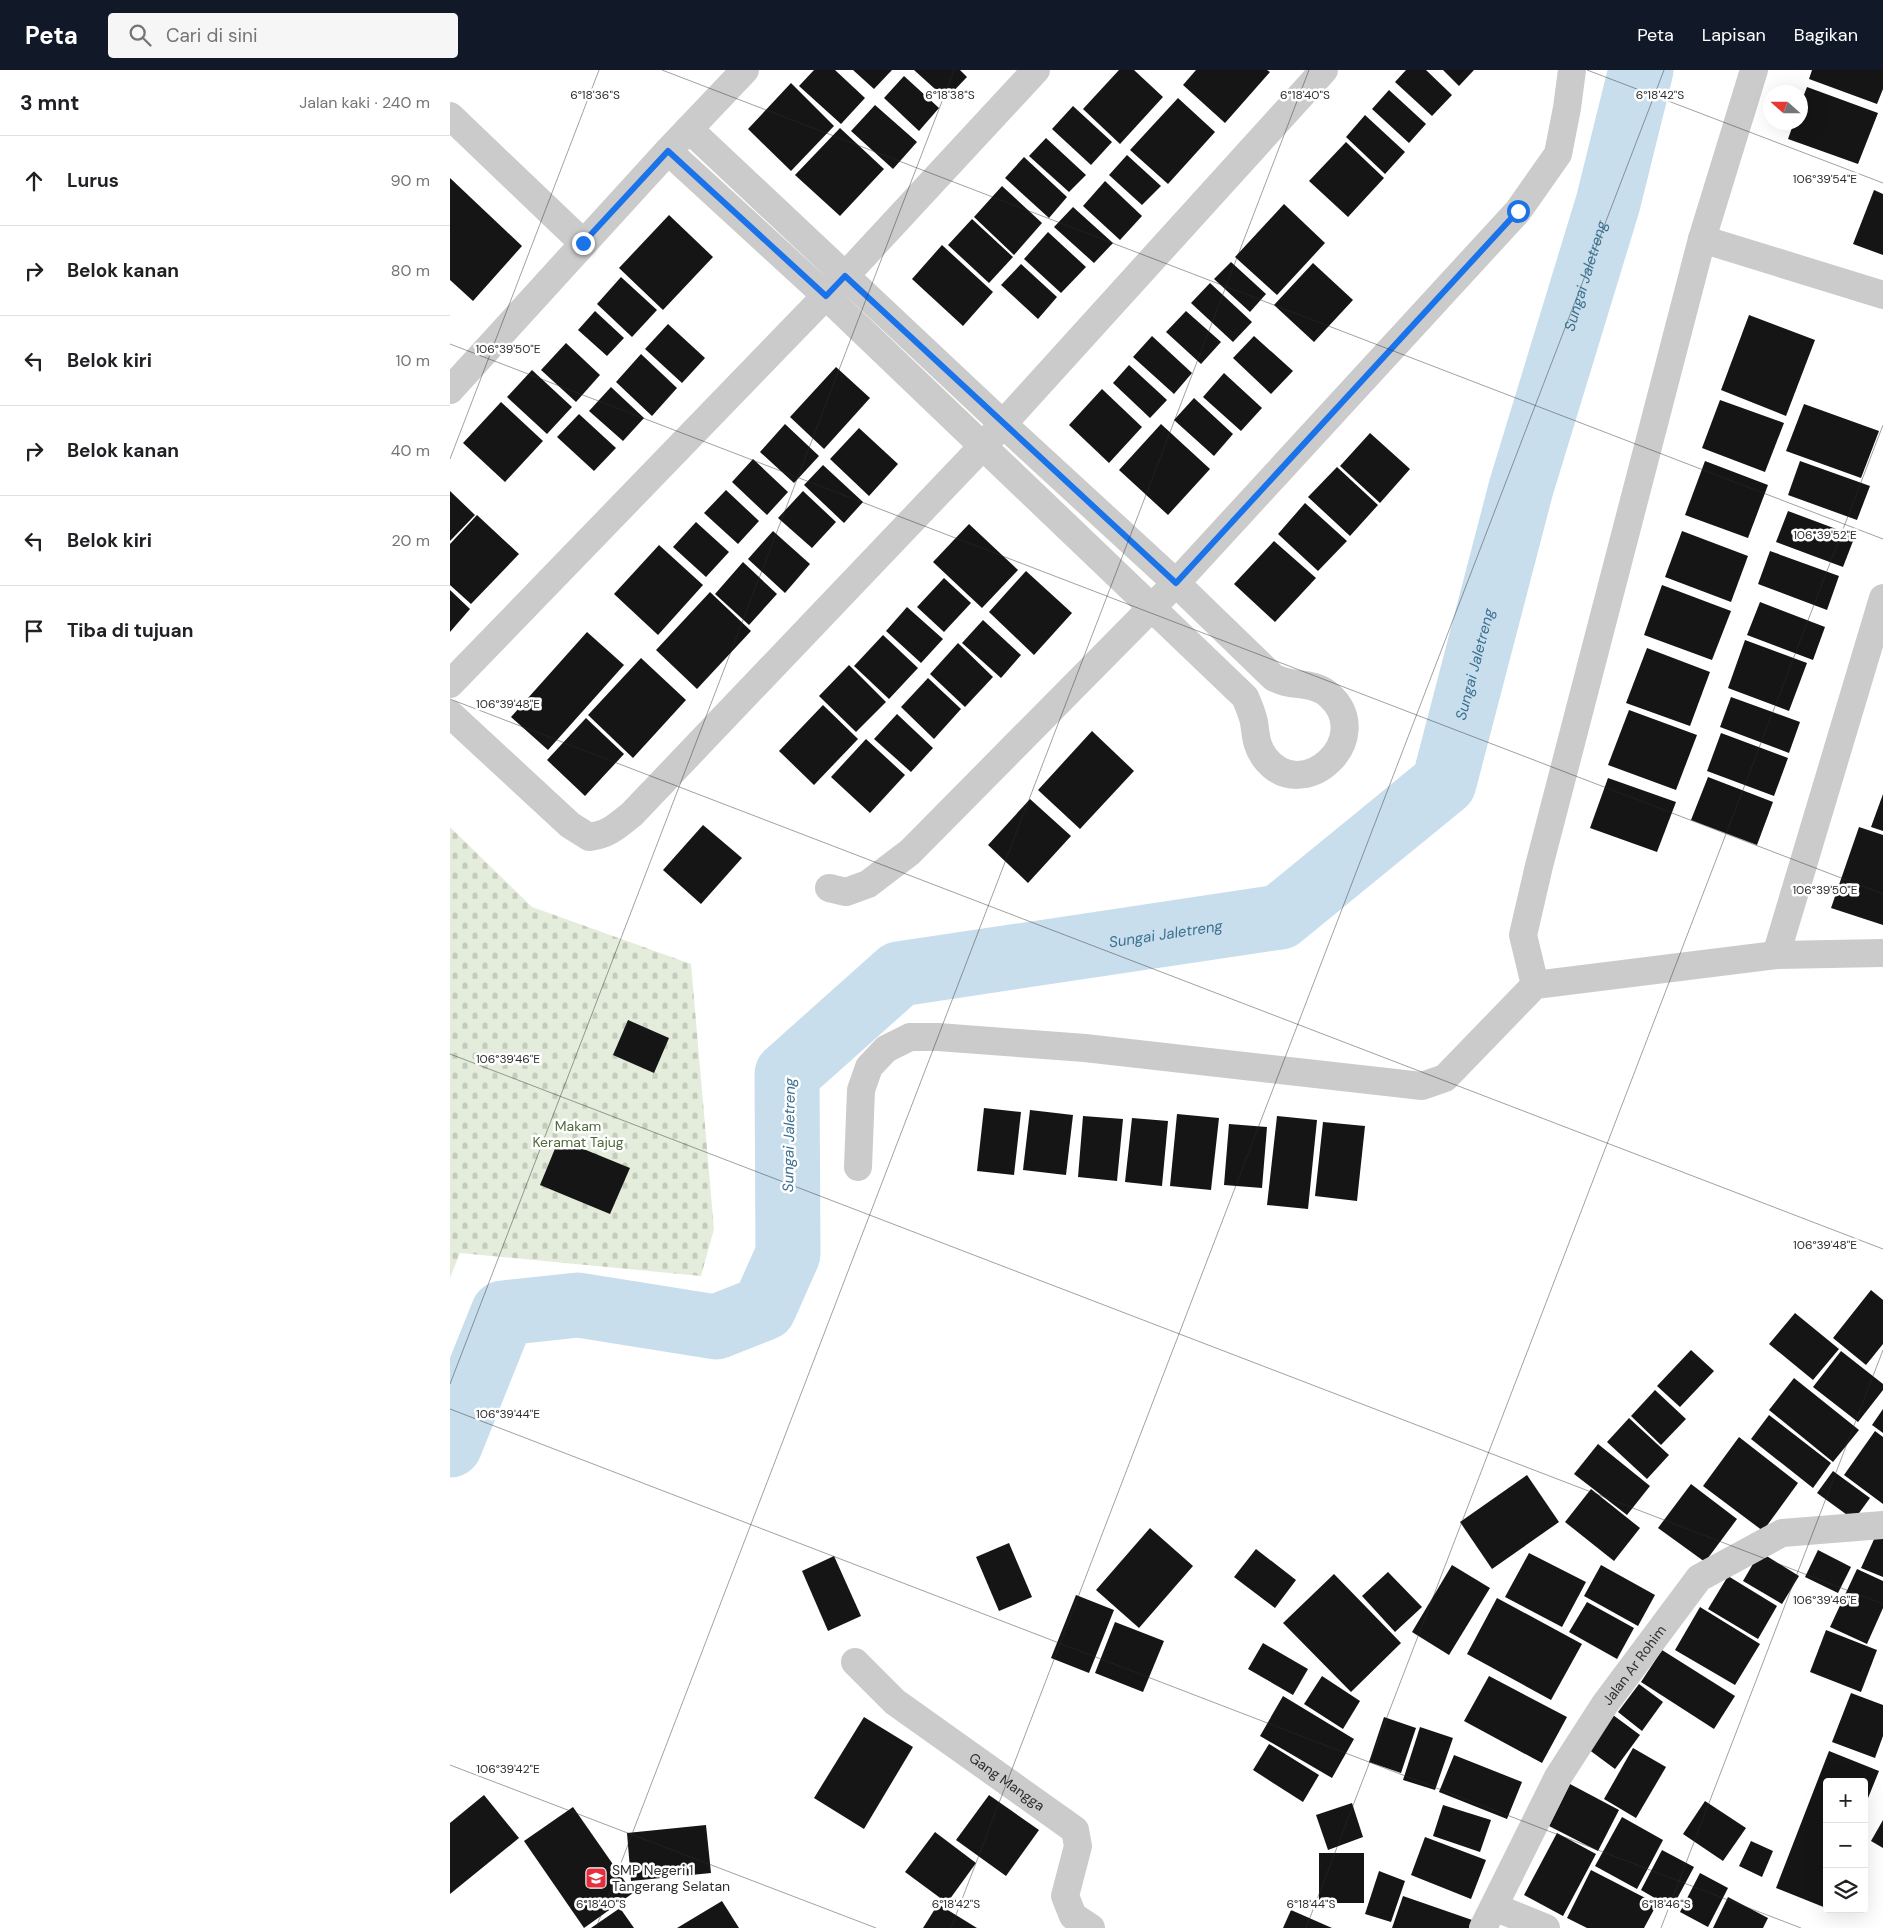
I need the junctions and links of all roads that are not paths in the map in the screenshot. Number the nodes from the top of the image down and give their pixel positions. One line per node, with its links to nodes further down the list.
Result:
1 (745, 70): 7 (street)
2 (1036, 70): 11 (street)
3 (1324, 70): 15 (street)
4 (1572, 70): 17 (street)
5 (1754, 70): 9 (street)
6 (450, 116): 10 (street)
7 (689, 129): 8 (street); 11 (street)
8 (668, 151): 10 (street); 13 (street)
9 (1702, 240): 12 (street); 25 (street)
10 (583, 243): 14 (street)
11 (845, 276): 13 (street); 15 (street)
12 (1883, 295)
13 (826, 296): 16 (street); 20 (street)
14 (450, 390)
15 (1003, 424): 16 (street); 17 (street)
16 (982, 447): 19 (street); 21 (street)
17 (1176, 583): 19 (street); 19 (street)
18 (1883, 598): 24 (street)
19 (1153, 608): 22 (street)
20 (450, 684)
21 (450, 714)
22 (829, 888)
23 (1883, 953): 24 (street)
24 (1776, 955): 25 (street)
25 (1535, 984): 26 (street)
26 (858, 1167)
27 (1883, 1525): 29 (street, Jalan Ar Rohim)
28 (855, 1662): 30 (street, Gang Mangga)
29 (1488, 1918): 31 (street)
30 (1091, 1928)
31 (1546, 1928)

